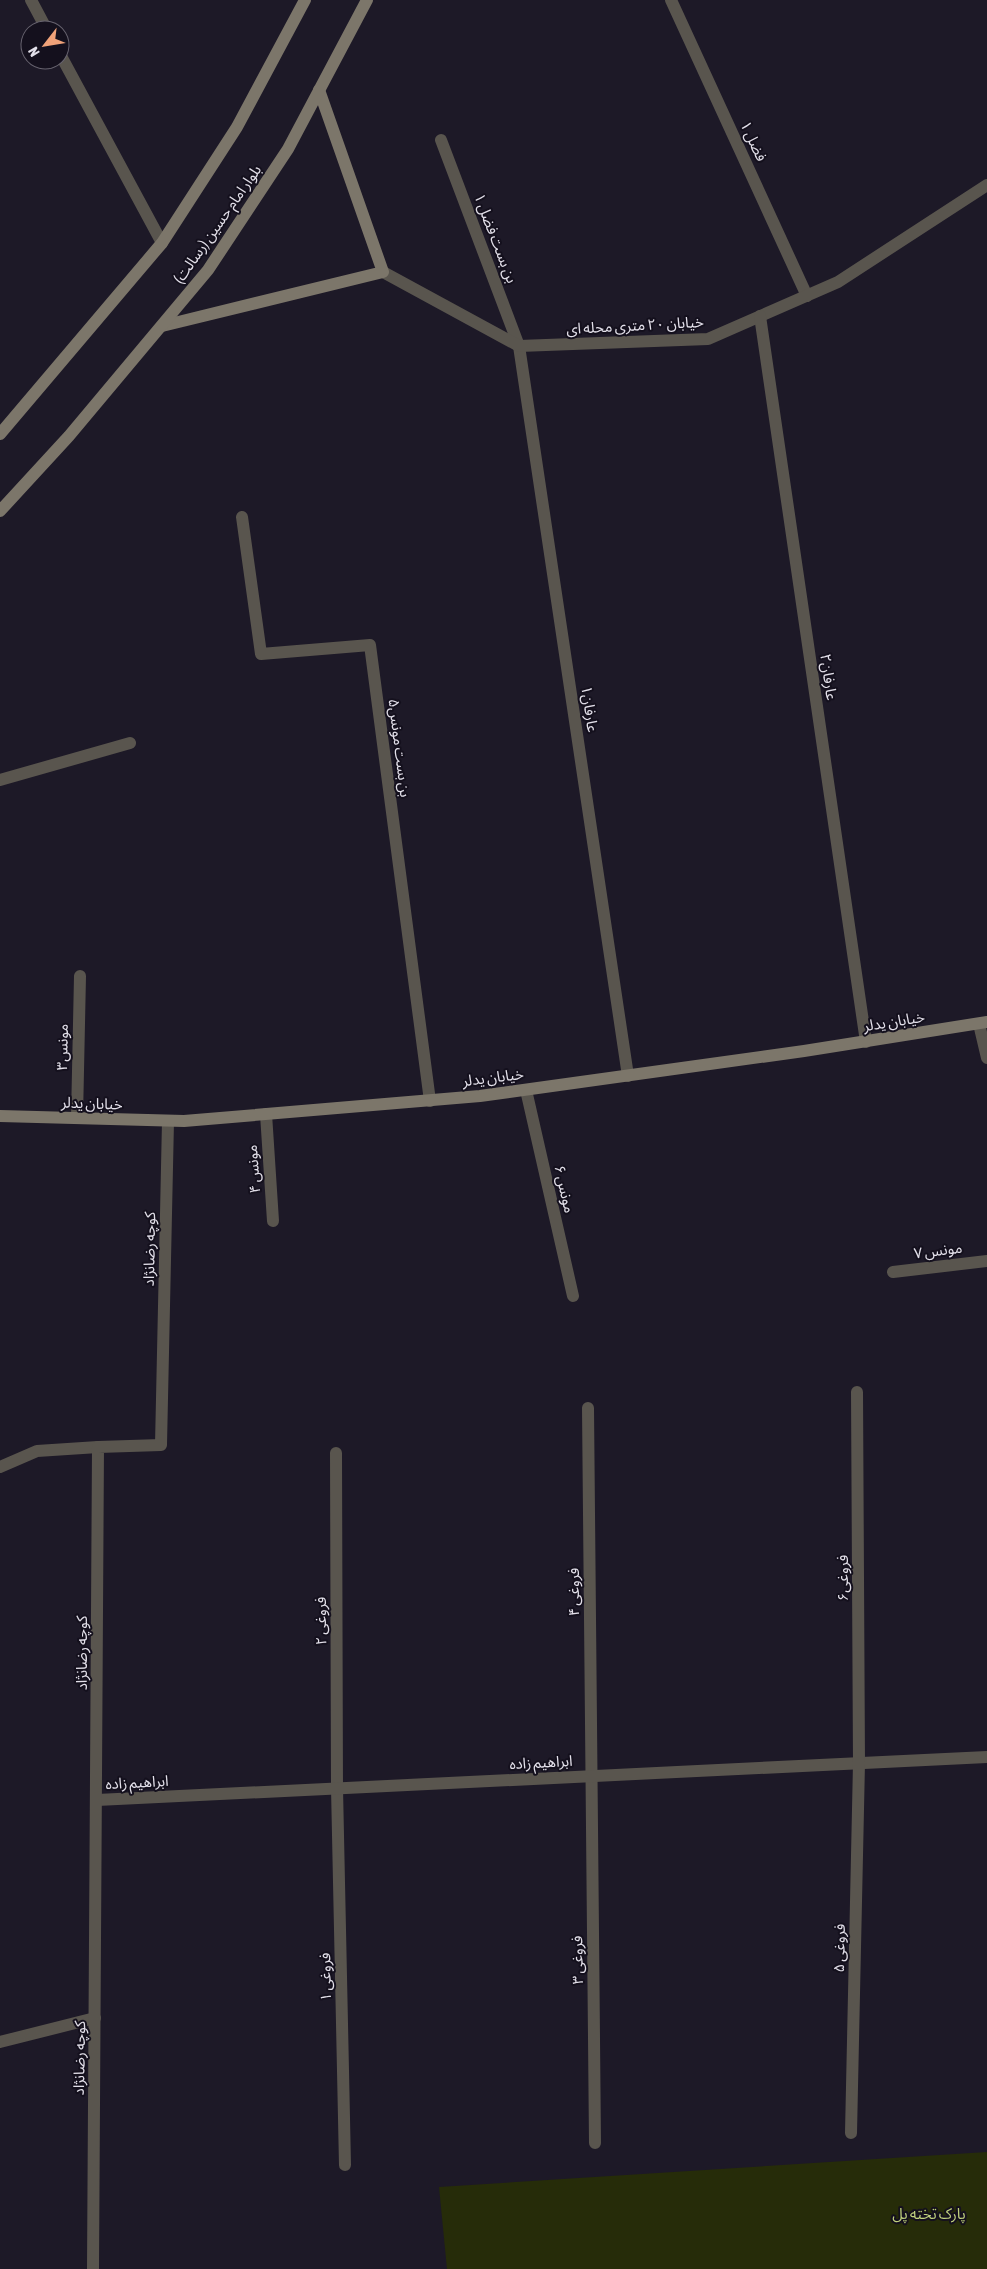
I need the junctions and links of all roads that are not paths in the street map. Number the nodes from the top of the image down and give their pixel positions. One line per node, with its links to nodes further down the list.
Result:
1 (31, 0): 5 (street)
2 (305, 0): 10 (street)
3 (367, 0): 7 (street, بلوار امام حسین (رسالت))
4 (672, 0): 12 (street, فضل ۱)
5 (42, 20)
6 (69, 70): 10 (street)
7 (319, 90): 11 (street); 14 (street, بلوار امام حسین (رسالت))
8 (441, 140): 15 (street, بن بست فضل ۱)
9 (987, 185): 12 (street, خیابان ۲۰ متری محله ای)
10 (162, 243): 16 (street)
11 (383, 272): 14 (street); 15 (street)
12 (807, 296): 13 (street, خیابان ۲۰ متری محله ای)
13 (760, 316): 15 (street, خیابان ۲۰ متری محله ای); 23 (street, عارفان۲)
14 (162, 326): 17 (street, بلوار امام حسین (رسالت))
15 (519, 346): 25 (street, عارفان۱)
16 (0, 434)
17 (0, 511)
18 (242, 517): 27 (street, بن بست مونس۵)
19 (130, 744): 20 (street)
20 (0, 780)
21 (80, 976): 30 (street, مونس۳)
22 (983, 1023): 23 (street, خیابان یدلر); 24 (street)
23 (866, 1042): 25 (street, خیابان یدلر)
24 (987, 1058)
25 (628, 1076): 26 (street, خیابان یدلر)
26 (526, 1090): 27 (street, خیابان یدلر); 35 (street, مونس ۶)
27 (430, 1101): 28 (street, خیابان یدلر)
28 (266, 1114): 31 (street, خیابان یدلر); 32 (street, مونس ۴)
29 (0, 1116): 30 (street, خیابان یدلر)
30 (77, 1118): 31 (street, خیابان یدلر)
31 (168, 1121): 38 (street, کوچه رضانژاد)
32 (273, 1221)
33 (987, 1261): 34 (street, مونس ۷)
34 (893, 1272)
35 (573, 1296)
36 (857, 1392): 42 (street, فروغی۶)
37 (588, 1408): 43 (street, فروغی ۴)
38 (98, 1447): 40 (street); 45 (street, کوچه رضانژاد)
39 (336, 1453): 44 (street, فروغی ۲)
40 (0, 1467)
41 (987, 1757): 42 (street, ابراهیم زاده)
42 (859, 1763): 43 (street, ابراهیم زاده); 48 (street, فروغی ۵)
43 (591, 1776): 44 (street, ابراهیم زاده); 49 (street, فروغی ۳)
44 (337, 1788): 45 (street, ابراهیم زاده); 50 (street, فروغی ۱)
45 (97, 1800): 46 (street, کوچه رضانژاد)
46 (95, 2018): 47 (street); 51 (street, کوچه رضانژاد)
47 (0, 2042)
48 (851, 2133)
49 (595, 2143)
50 (345, 2165)
51 (93, 2269)

